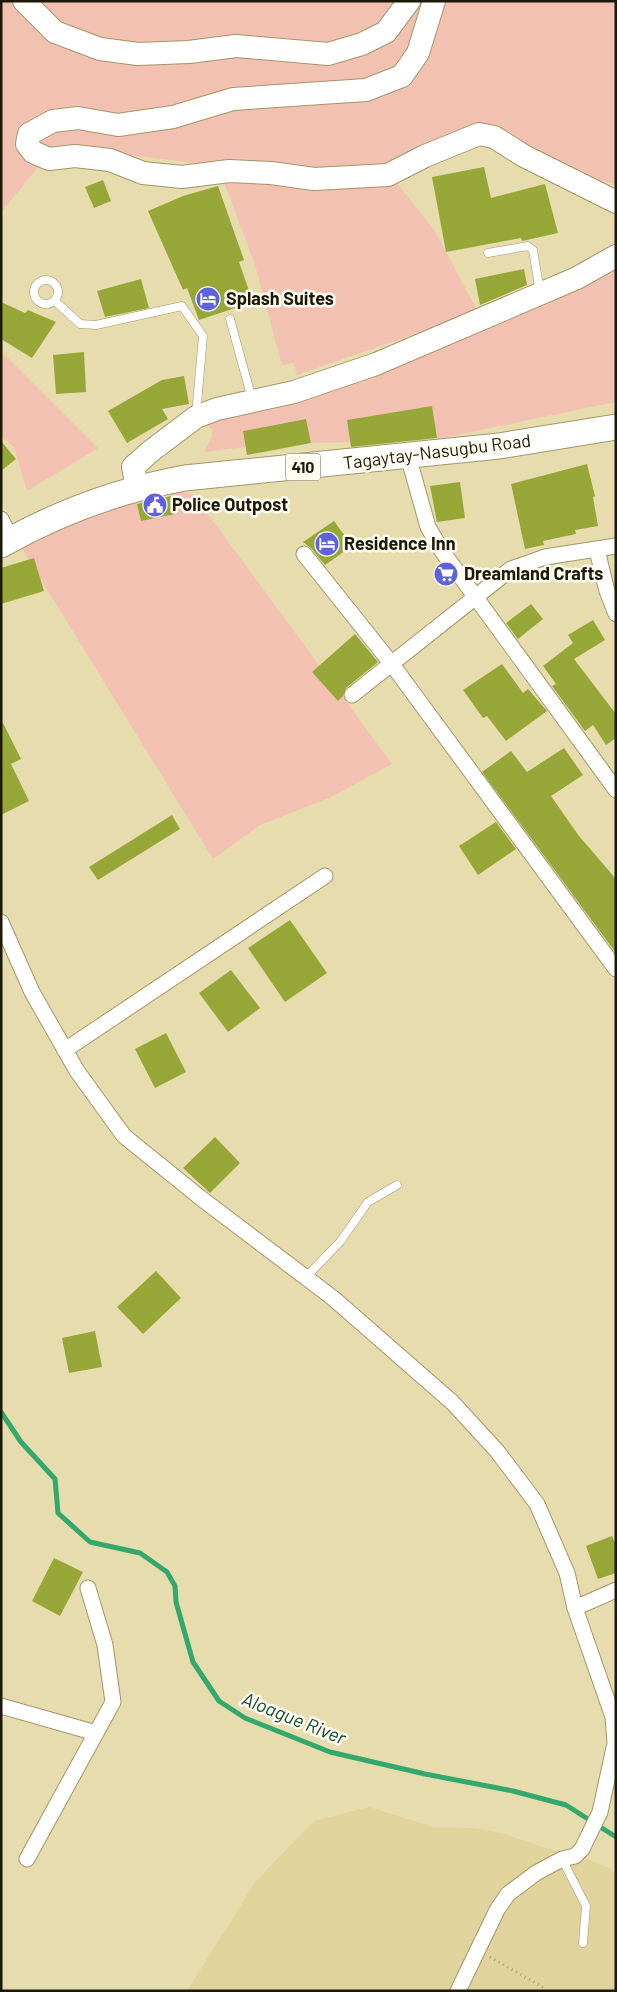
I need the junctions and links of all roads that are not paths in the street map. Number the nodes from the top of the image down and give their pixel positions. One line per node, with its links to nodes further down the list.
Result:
1 (24, 1): 2 (street)
2 (409, 1)
3 (434, 1): 4 (street)
4 (616, 202)
5 (488, 253): 7 (lane)
6 (616, 256): 7 (street)
7 (540, 294): 10 (street)
8 (55, 301): 11 (lane)
9 (230, 319): 10 (lane)
10 (253, 401): 11 (street)
11 (196, 417): 14 (street)
12 (616, 427): 13 (main road, Tagaytay-Nasugbu Road / 410)
13 (408, 456): 14 (main road, Tagaytay-Nasugbu Road / 410); 19 (street)
14 (137, 488): 15 (main road, Tagaytay-Nasugbu Road / 410)
15 (5, 535)
16 (616, 546): 17 (street)
17 (597, 550): 19 (street); 20 (street)
18 (304, 554): 21 (street)
19 (477, 597): 21 (street); 23 (street)
20 (616, 614)
21 (391, 663): 22 (street); 26 (street)
22 (352, 696)
23 (616, 790)
24 (325, 876): 27 (street)
25 (1, 922): 27 (street)
26 (616, 969)
27 (65, 1050): 29 (street)
28 (397, 1185): 29 (lane)
29 (306, 1277): 32 (street)
30 (88, 1588): 34 (street)
31 (616, 1590): 32 (street)
32 (575, 1608): 36 (street)
33 (1, 1706): 34 (street)
34 (96, 1733): 35 (street)
35 (26, 1859)
36 (562, 1859): 37 (lane); 38 (street)
37 (583, 1943)
38 (458, 1991)

